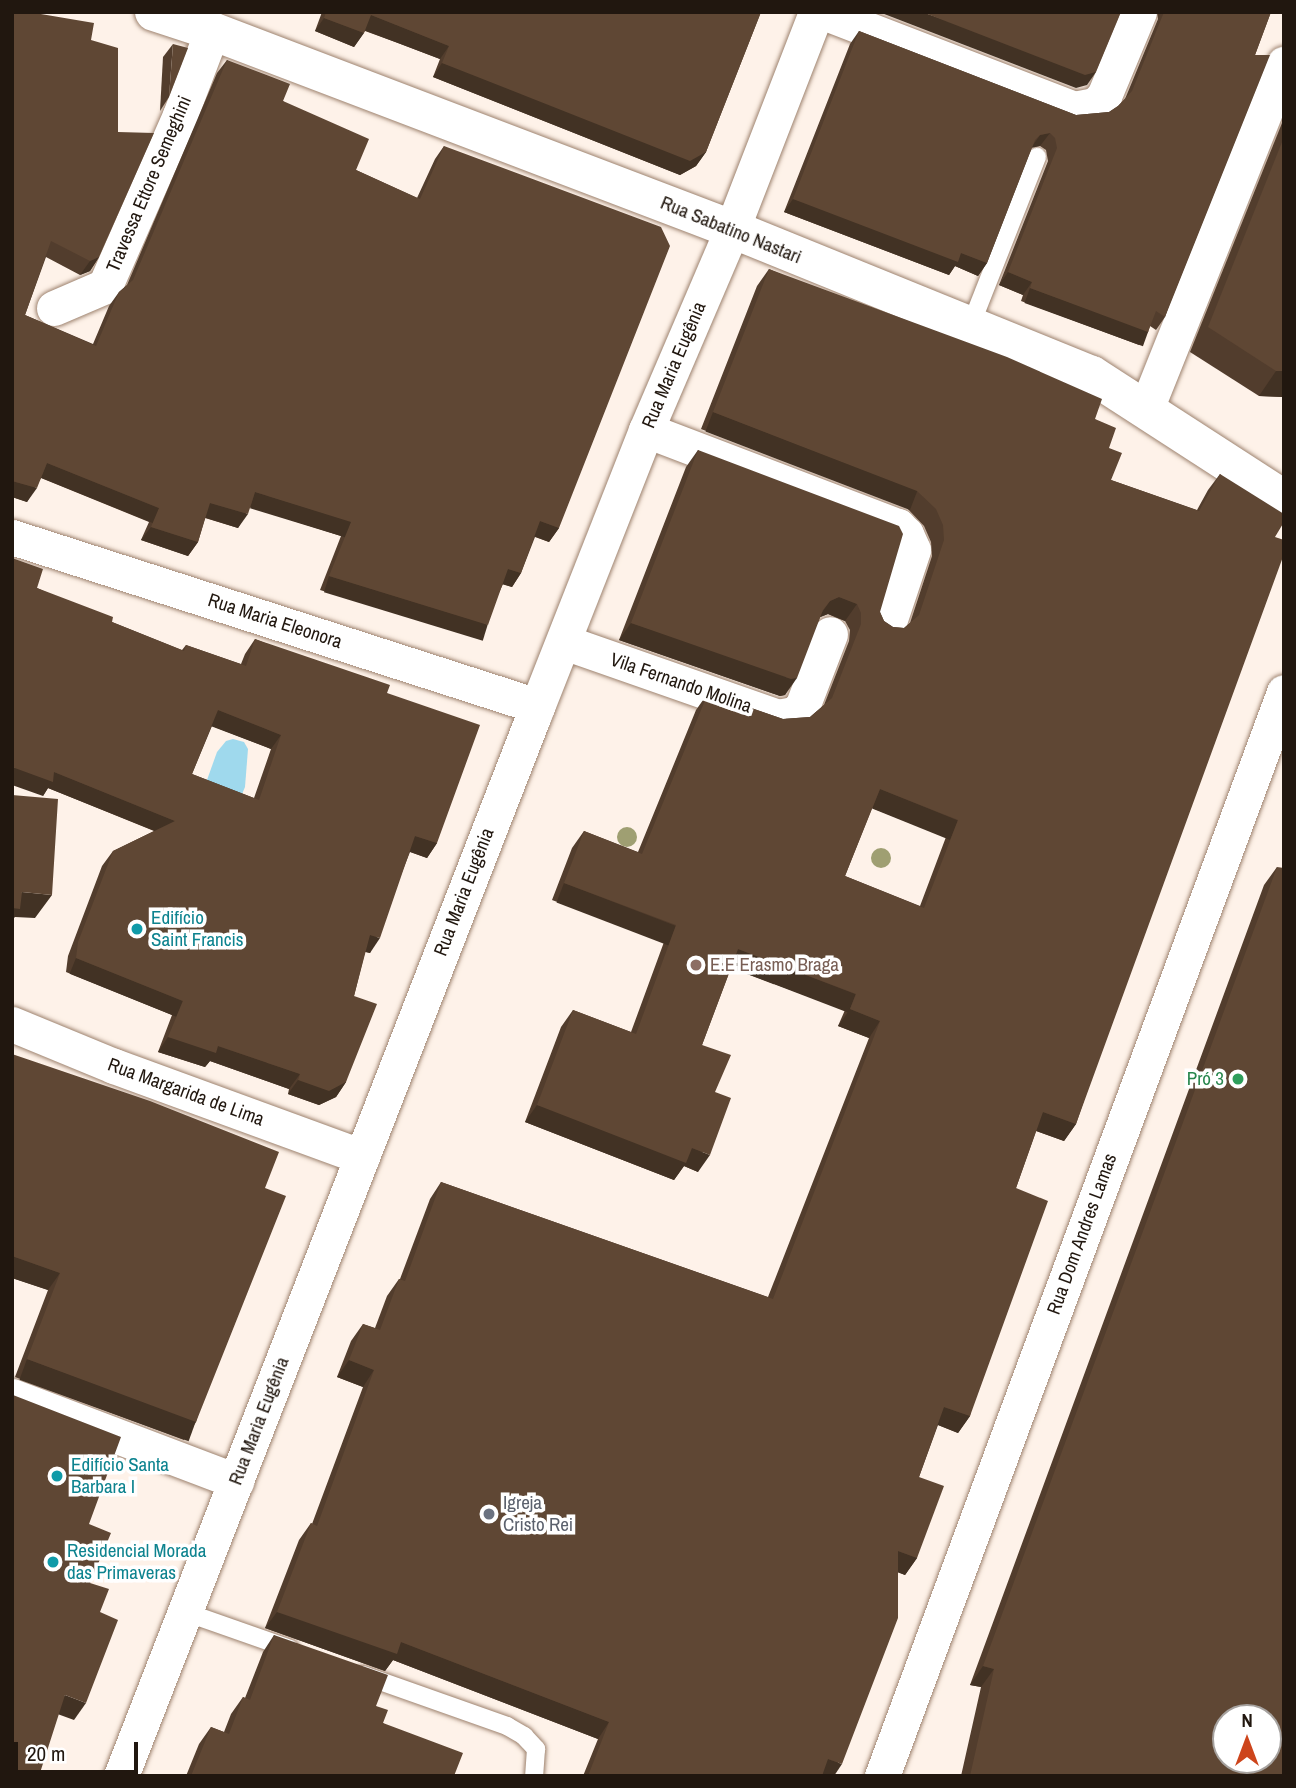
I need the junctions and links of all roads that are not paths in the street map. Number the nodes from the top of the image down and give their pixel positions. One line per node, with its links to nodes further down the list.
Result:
1 (154, 12): 5 (street, Rua Sabatino Nastari)
2 (816, 12): 8 (street, Rua Maria Eugênia)
3 (823, 12): 4 (street)
4 (1139, 12)
5 (212, 31): 8 (street, Rua Sabatino Nastari); 9 (street, Travessa Ettore Semeghini)
6 (1284, 64): 11 (street)
7 (1037, 158): 10 (lane)
8 (732, 229): 10 (street, Rua Sabatino Nastari); 12 (street, Rua Maria Eugênia)
9 (54, 308)
10 (970, 327): 11 (street, Rua Sabatino Nastari)
11 (1146, 409): 13 (street, Rua Sabatino Nastari)
12 (646, 430): 15 (street); 17 (street, Rua Maria Eugênia)
13 (1284, 499)
14 (12, 537): 19 (street, Rua Maria Eleonora)
15 (888, 625)
16 (830, 634): 17 (street, Vila Fernando Molina)
17 (564, 642): 19 (street, Rua Maria Eugênia)
18 (1284, 692): 29 (street, Rua Dom Andres Lamas)
19 (537, 706): 21 (street, Rua Maria Eugênia)
20 (12, 1024): 21 (street, Rua Margarida de Lima)
21 (362, 1157): 23 (street, Rua Maria Eugênia)
22 (12, 1396): 23 (street)
23 (236, 1481): 24 (street, Rua Maria Eugênia)
24 (184, 1612): 25 (lane); 27 (street, Rua Maria Eugênia)
25 (313, 1657)
26 (352, 1671): 28 (lane)
27 (121, 1776)
28 (534, 1776)
29 (883, 1776)

